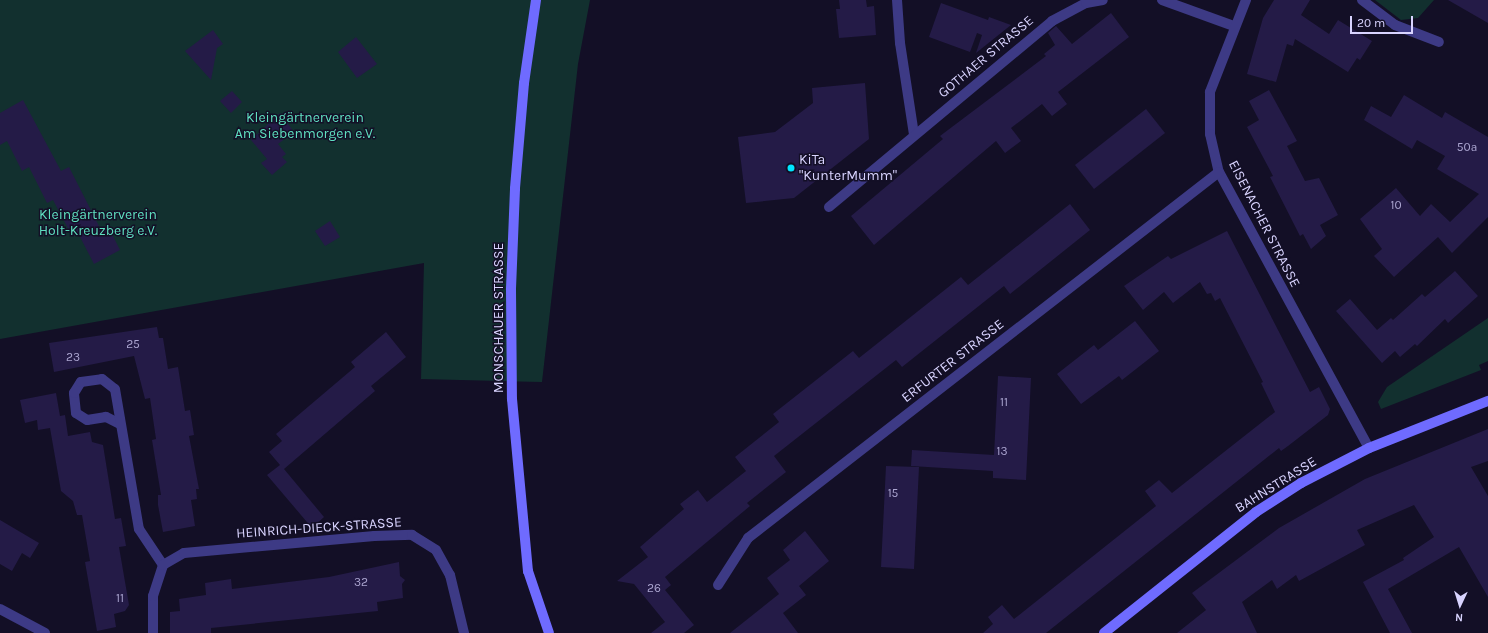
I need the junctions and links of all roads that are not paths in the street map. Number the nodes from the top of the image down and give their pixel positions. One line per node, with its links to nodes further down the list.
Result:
1 (536, 0): 21 (main road, MONSCHAUER STRASSE)
2 (898, 0): 9 (street)
3 (1103, 0): 9 (street, GOTHAER STRASSE)
4 (1162, 0): 7 (street)
5 (1246, 0): 7 (street, EISENACHER STRASSE)
6 (1362, 0): 8 (street)
7 (1234, 26): 10 (street, EISENACHER STRASSE)
8 (1439, 42)
9 (914, 135): 11 (street, GOTHAER STRASSE)
10 (1219, 172): 14 (street, EISENACHER STRASSE); 16 (street, ERFURTER STRASSE)
11 (829, 206)
12 (1488, 401): 14 (main road, BAHNSTRASSE)
13 (120, 424): 13 (street); 15 (street)
14 (1369, 448): 22 (main road, BAHNSTRASSE)
15 (163, 565): 19 (street); 20 (street, HEINRICH-DIECK-STRASSE)
16 (718, 586)
17 (0, 609): 18 (street)
18 (45, 633)
19 (153, 633)
20 (464, 633)
21 (549, 633)
22 (1104, 633)

